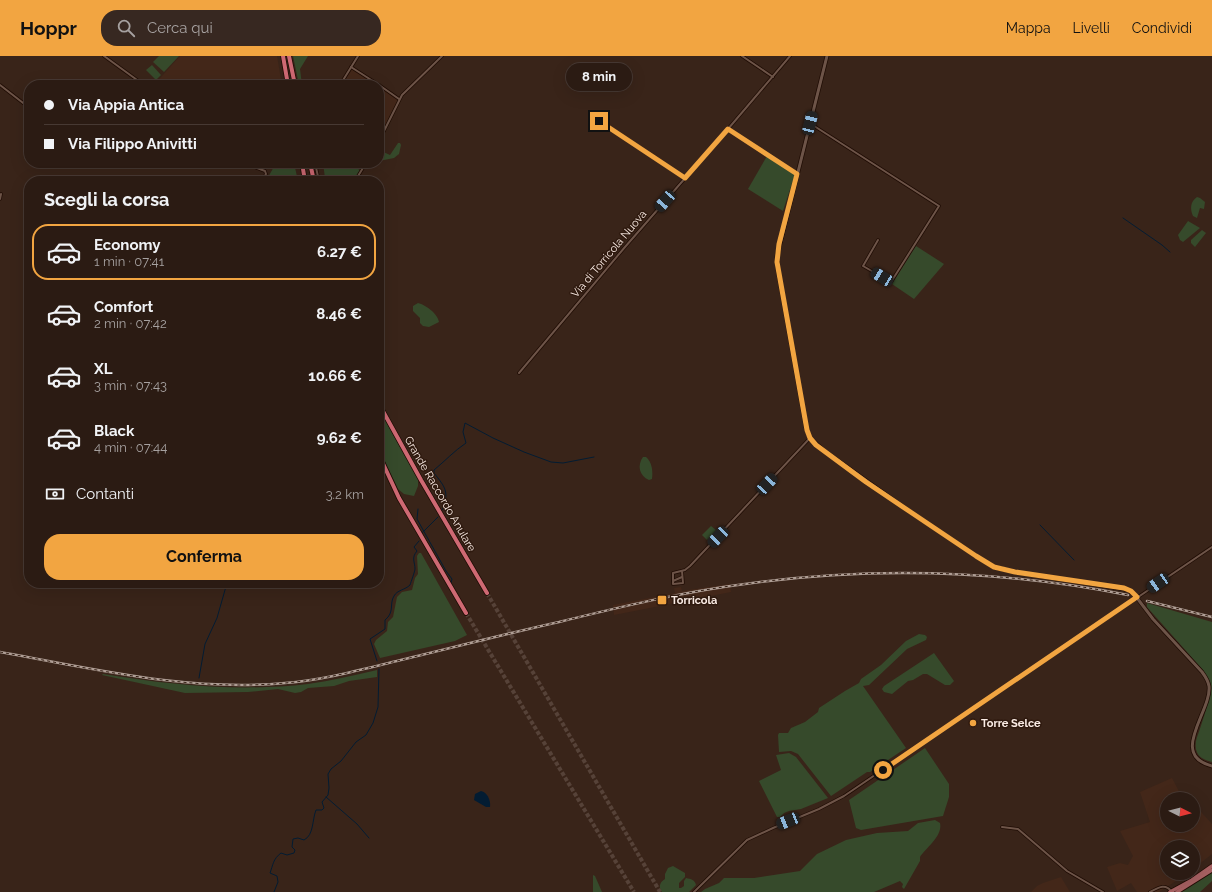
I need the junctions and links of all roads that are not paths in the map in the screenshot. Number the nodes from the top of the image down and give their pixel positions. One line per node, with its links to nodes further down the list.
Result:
1 (104, 56): 11 (street)
2 (283, 56): 12 (highway)
3 (290, 56): 13 (highway)
4 (358, 56): 9 (street)
5 (442, 56): 18 (street)
6 (742, 56): 10 (street)
7 (790, 56): 10 (street, Via di Torricola Nuova)
8 (827, 56): 21 (street)
9 (351, 67): 14 (street); 15 (street)
10 (773, 77): 22 (street, Via di Torricola Nuova)
11 (137, 80)
12 (287, 80)
13 (294, 80)
14 (343, 80)
15 (371, 80)
16 (0, 85): 19 (street)
17 (384, 88): 18 (street)
18 (400, 99): 23 (street)
19 (24, 104)
20 (599, 121): 27 (street)
21 (810, 123): 25 (street); 30 (street)
22 (728, 129): 25 (street); 27 (street, Via di Torricola Nuova)
23 (384, 131)
24 (256, 168): 26 (street)
25 (797, 174): 33 (street)
26 (265, 176)
27 (685, 178): 31 (street, Via di Torricola Nuova)
28 (1, 194): 29 (street)
29 (0, 199)
30 (878, 240)
31 (519, 373)
32 (384, 413): 39 (highway, Grande Raccordo Anulare)
33 (810, 438): 36 (street); 40 (street)
34 (384, 466): 41 (highway)
35 (1212, 547): 40 (street)
36 (682, 571): 37 (street); 38 (street)
37 (682, 577): 38 (street); 38 (street)
38 (673, 581)
39 (487, 593)
40 (1137, 597): 42 (street); 46 (street)
41 (466, 613)
42 (1212, 766)
43 (1002, 827): 47 (street)
44 (1212, 866): 49 (main road)
45 (1212, 870): 50 (main road)
46 (694, 892)
47 (1102, 892)
48 (1150, 892): 49 (street)
49 (1171, 892)
50 (1177, 892)

